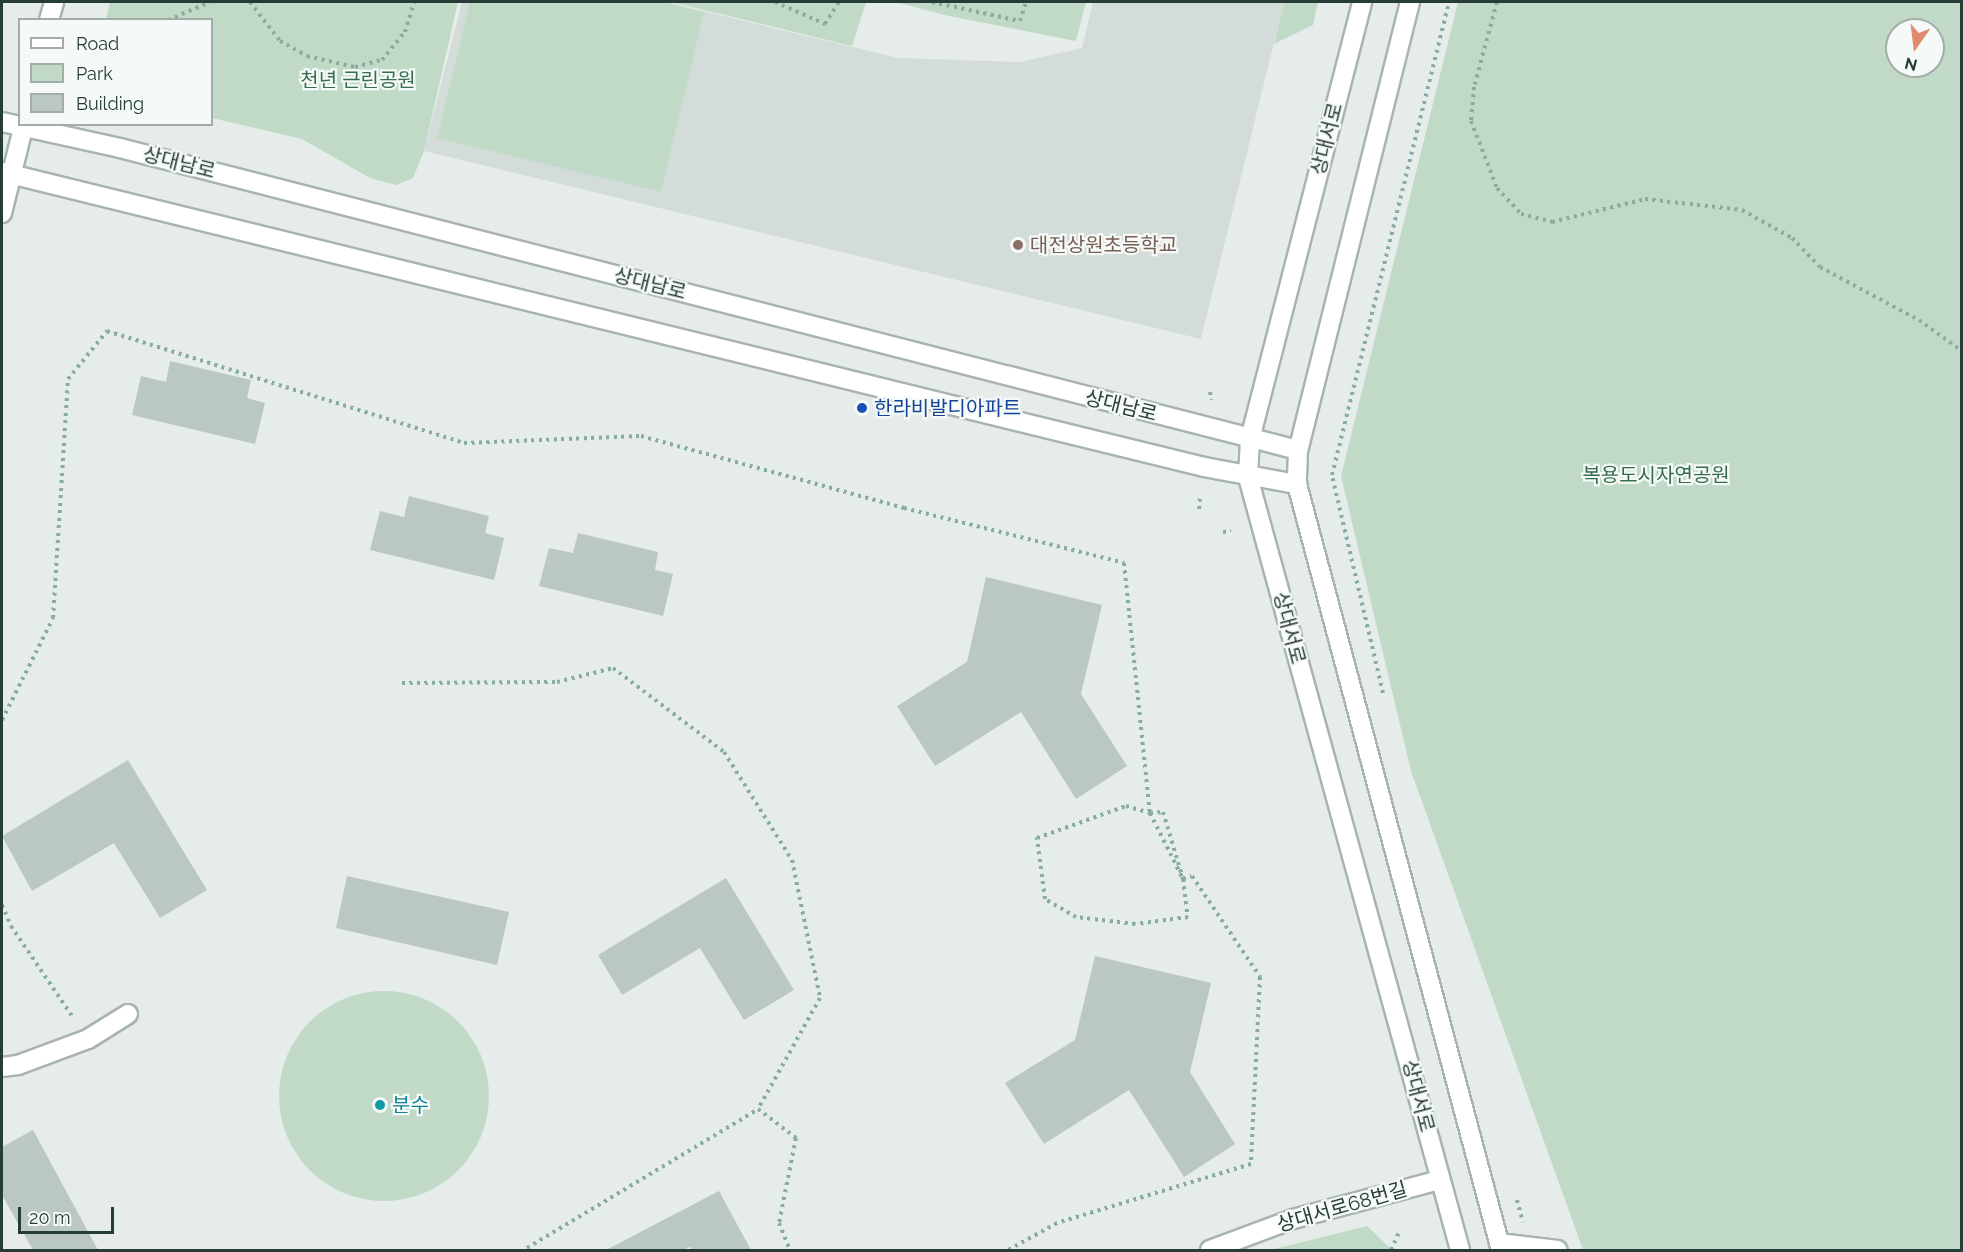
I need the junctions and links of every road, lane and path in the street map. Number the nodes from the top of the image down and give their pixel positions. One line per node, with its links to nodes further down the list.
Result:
1 (54, 2): 13 (street)
2 (210, 2): 14 (path)
3 (250, 2): 4 (path)
4 (414, 2)
5 (775, 2): 6 (path)
6 (839, 2)
7 (932, 2): 8 (path)
8 (1026, 2)
9 (1362, 2): 23 (street, 상대서로)
10 (1410, 2): 24 (street, 상대서로)
11 (1449, 2): 32 (path)
12 (1497, 2): 20 (path)
13 (50, 18)
14 (173, 18)
15 (2, 122): 16 (street, 상대남로)
16 (18, 125)
17 (23, 126): 18 (street); 23 (street, 상대남로)
18 (6, 174): 19 (street); 25 (street, 상대남로)
19 (2, 213)
20 (1962, 351)
21 (1210, 392): 22 (path)
22 (1211, 400)
23 (1250, 439): 24 (street, 상대남로); 25 (street, 상대서로)
24 (1298, 450): 26 (street, 상대서로)
25 (1248, 477): 26 (street, 상대남로); 41 (street, 상대서로)
26 (1297, 484): 43 (street, 상대서로)
27 (1200, 497): 28 (path)
28 (1199, 509)
29 (1231, 531): 30 (path)
30 (1223, 532)
31 (402, 683): 40 (path)
32 (1383, 693)
33 (2, 720): 34 (path)
34 (1150, 813): 35 (path); 35 (path); 35 (path)
35 (1184, 879): 46 (path)
36 (2, 905): 38 (path)
37 (128, 1014): 38 (street)
38 (88, 1039): 39 (street)
39 (2, 1067)
40 (758, 1109): 44 (path); 45 (path)
41 (1440, 1180): 47 (street, 상대서로68번길); 49 (street, 상대서로)
42 (1399, 1232): 48 (path)
43 (1500, 1247): 50 (street)
44 (528, 1248)
45 (790, 1251)
46 (1008, 1251)
47 (1210, 1251)
48 (1390, 1251)
49 (1460, 1251)
50 (1558, 1251)

